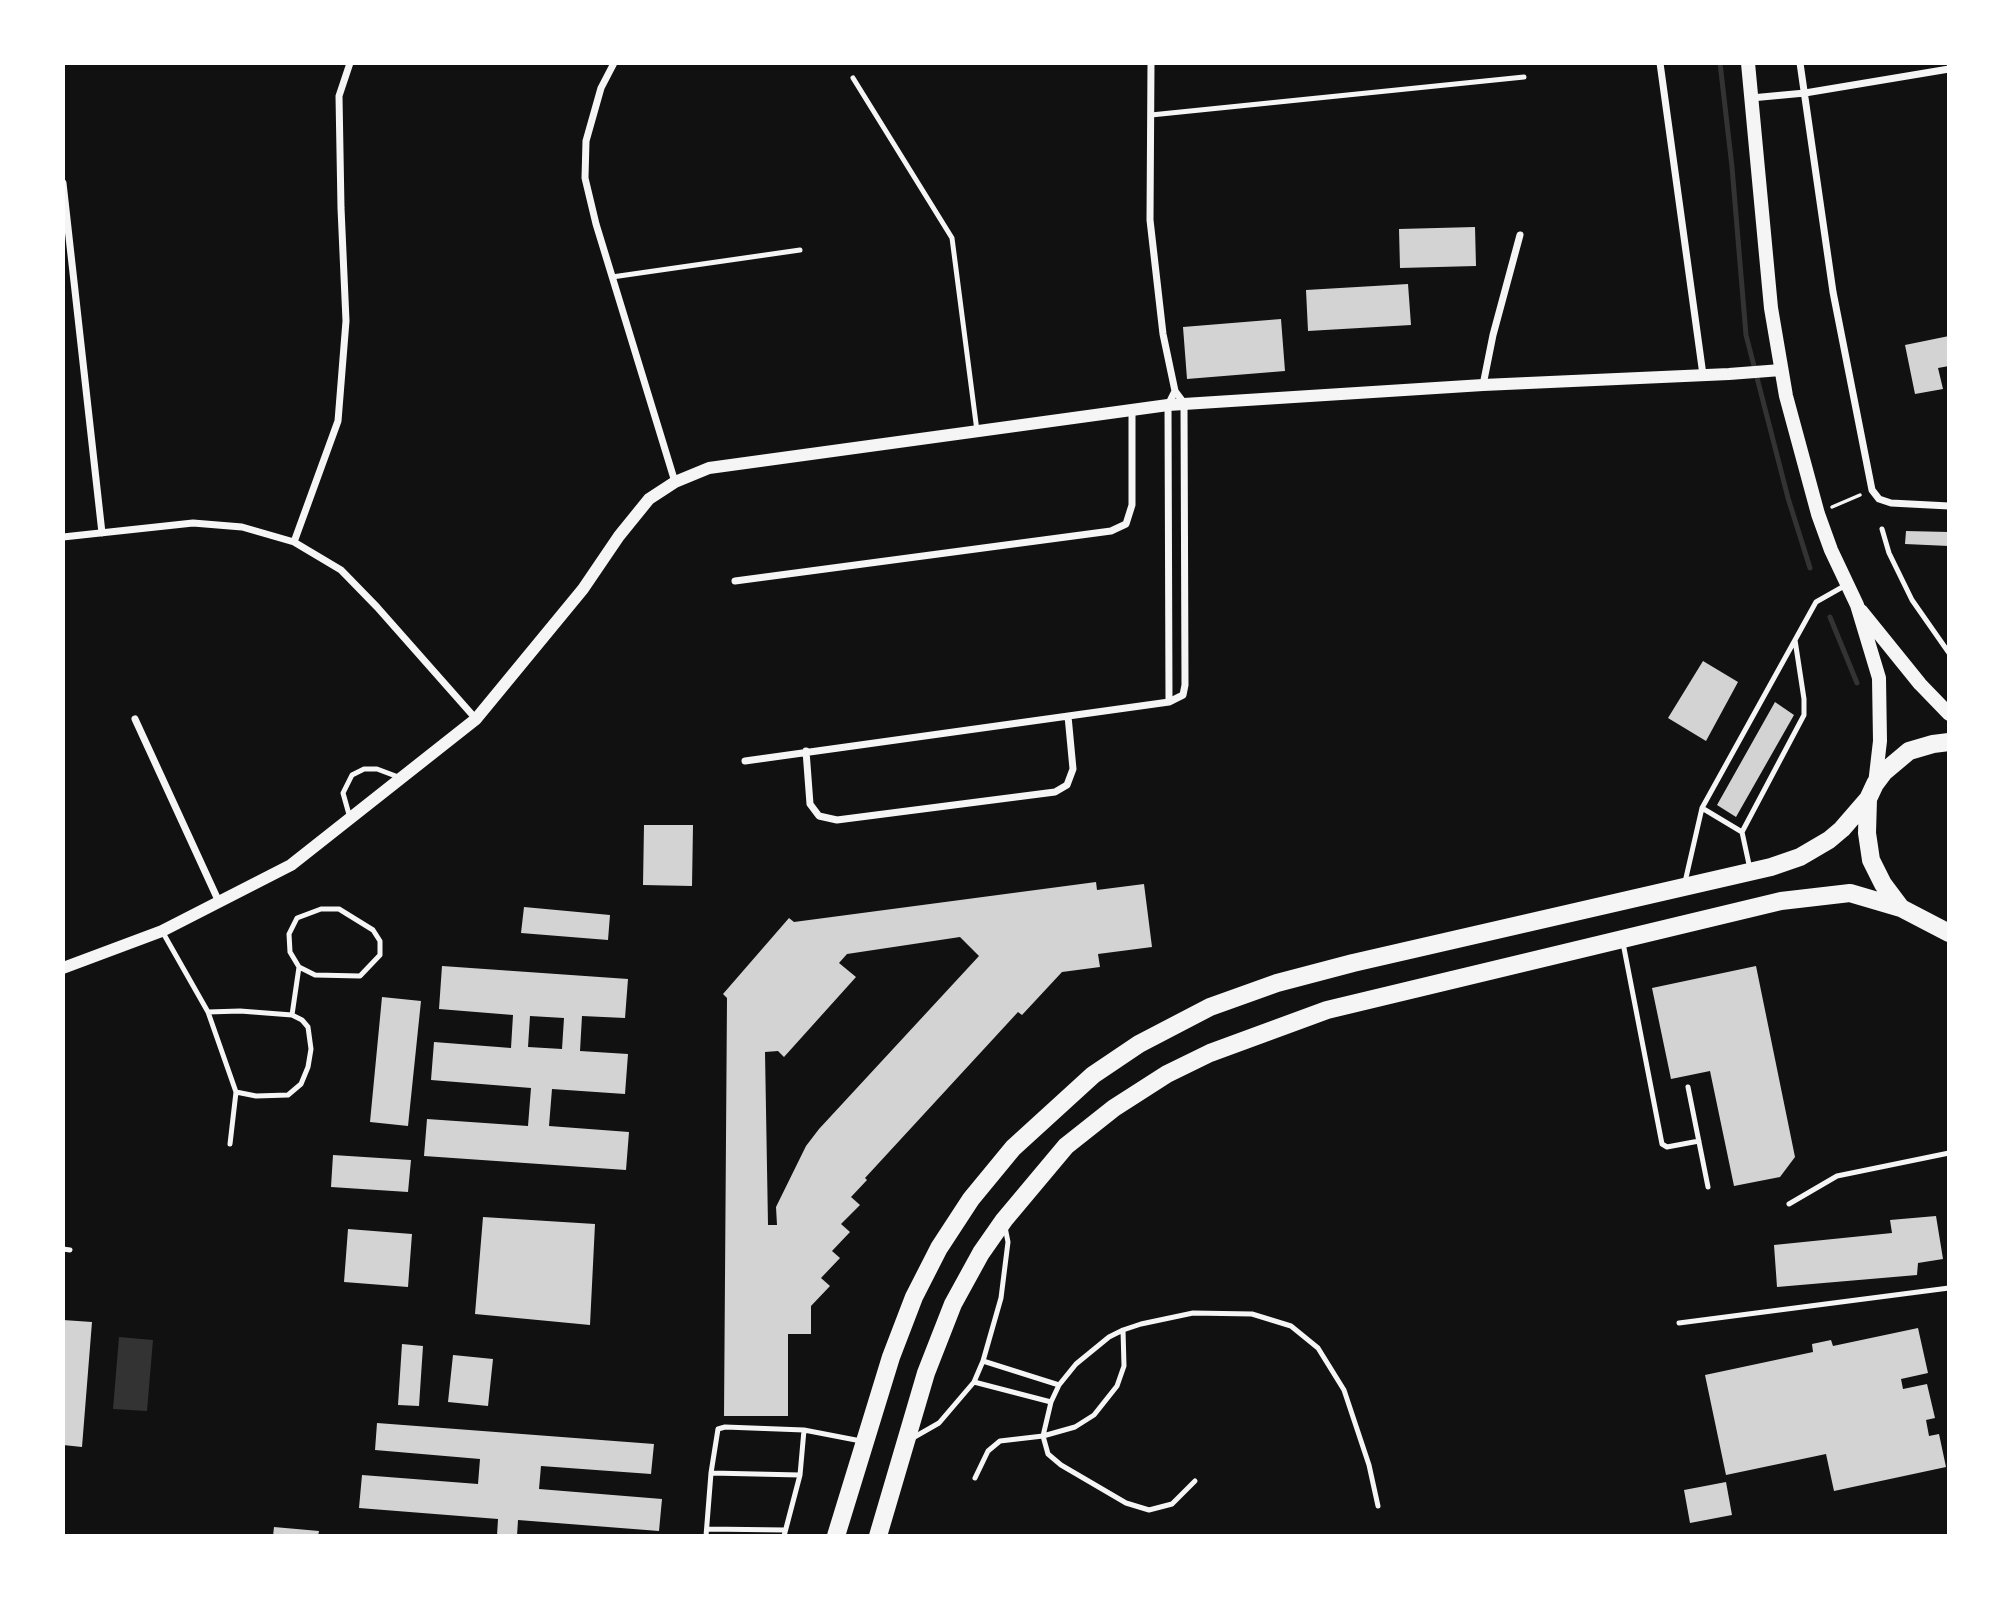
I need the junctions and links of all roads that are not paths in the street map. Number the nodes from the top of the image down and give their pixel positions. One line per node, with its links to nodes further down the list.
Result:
1 (350, 63): 30 (street)
2 (614, 63): 16 (street)
3 (1151, 63): 12 (street)
4 (1660, 63): 18 (street)
5 (1748, 63): 11 (main road)
6 (1800, 63): 10 (street)
7 (1949, 69): 10 (street)
8 (1524, 77): 12 (lane)
9 (853, 78): 24 (lane)
10 (1805, 93): 11 (street); 26 (street)
11 (1751, 98): 17 (main road)
12 (1151, 115): 20 (street)
13 (63, 183): 28 (street)
14 (1520, 235): 19 (street)
15 (800, 250): 16 (lane)
16 (612, 277): 25 (street)
17 (1781, 370): 18 (street); 32 (main road)
18 (1703, 375): 19 (street)
19 (1483, 385): 21 (street)
20 (1175, 391): 21 (street); 22 (street)
21 (1184, 403): 22 (street); 36 (street)
22 (1168, 405): 23 (street); 36 (street)
23 (1132, 410): 24 (street); 31 (street)
24 (977, 431): 25 (street)
25 (675, 482): 40 (street)
26 (1949, 506)
27 (1882, 529): 35 (lane)
28 (102, 533): 29 (street); 30 (street)
29 (63, 537)
30 (294, 542): 40 (street)
31 (734, 581)
32 (1846, 585): 33 (main road); 34 (lane)
33 (1857, 606): 37 (main road); 45 (main road)
34 (1795, 640): 46 (lane); 48 (lane)
35 (1949, 653)
36 (1169, 702): 38 (street)
37 (1949, 714)
38 (1068, 716): 42 (street); 42 (street)
39 (135, 719): 51 (street)
40 (476, 719): 44 (street)
41 (1949, 742): 45 (main road)
42 (806, 751): 43 (street)
43 (745, 761)
44 (401, 778): 47 (street); 47 (lane)
45 (1871, 791): 49 (main road); 52 (main road)
46 (1702, 808): 48 (lane); 50 (lane)
47 (350, 818): 51 (street)
48 (1742, 832): 49 (lane)
49 (1750, 872): 50 (main road)
50 (1684, 887): 77 (main road)
51 (219, 902): 53 (street)
52 (1901, 908): 54 (main road); 55 (main road)
53 (162, 931): 56 (street); 58 (lane)
54 (1949, 933)
55 (1622, 940): 62 (lane); 67 (main road)
56 (64, 966)
57 (299, 967): 57 (lane); 59 (lane)
58 (208, 1012): 59 (lane); 61 (lane)
59 (292, 1015): 61 (lane)
60 (1688, 1087): 62 (lane)
61 (236, 1092): 63 (lane)
62 (1699, 1141): 65 (lane)
63 (230, 1144)
64 (1949, 1153): 66 (lane)
65 (1708, 1187)
66 (1789, 1204)
67 (1004, 1220): 71 (lane); 78 (main road)
68 (1949, 1289): 69 (lane)
69 (1679, 1323)
70 (1123, 1331): 73 (lane); 76 (lane); 83 (lane)
71 (983, 1361): 72 (lane); 73 (lane)
72 (974, 1382): 74 (lane); 78 (lane)
73 (1059, 1385): 74 (lane)
74 (1051, 1402): 76 (lane)
75 (804, 1430): 77 (lane); 79 (lane); 80 (lane)
76 (1043, 1436): 81 (lane); 82 (lane)
77 (864, 1442): 86 (main road)
78 (905, 1442): 87 (main road)
79 (711, 1473): 80 (lane); 84 (lane)
80 (800, 1475): 85 (lane)
81 (975, 1478)
82 (1195, 1481)
83 (1378, 1506)
84 (706, 1533): 85 (lane)
85 (785, 1533)
86 (836, 1536)
87 (878, 1536)

